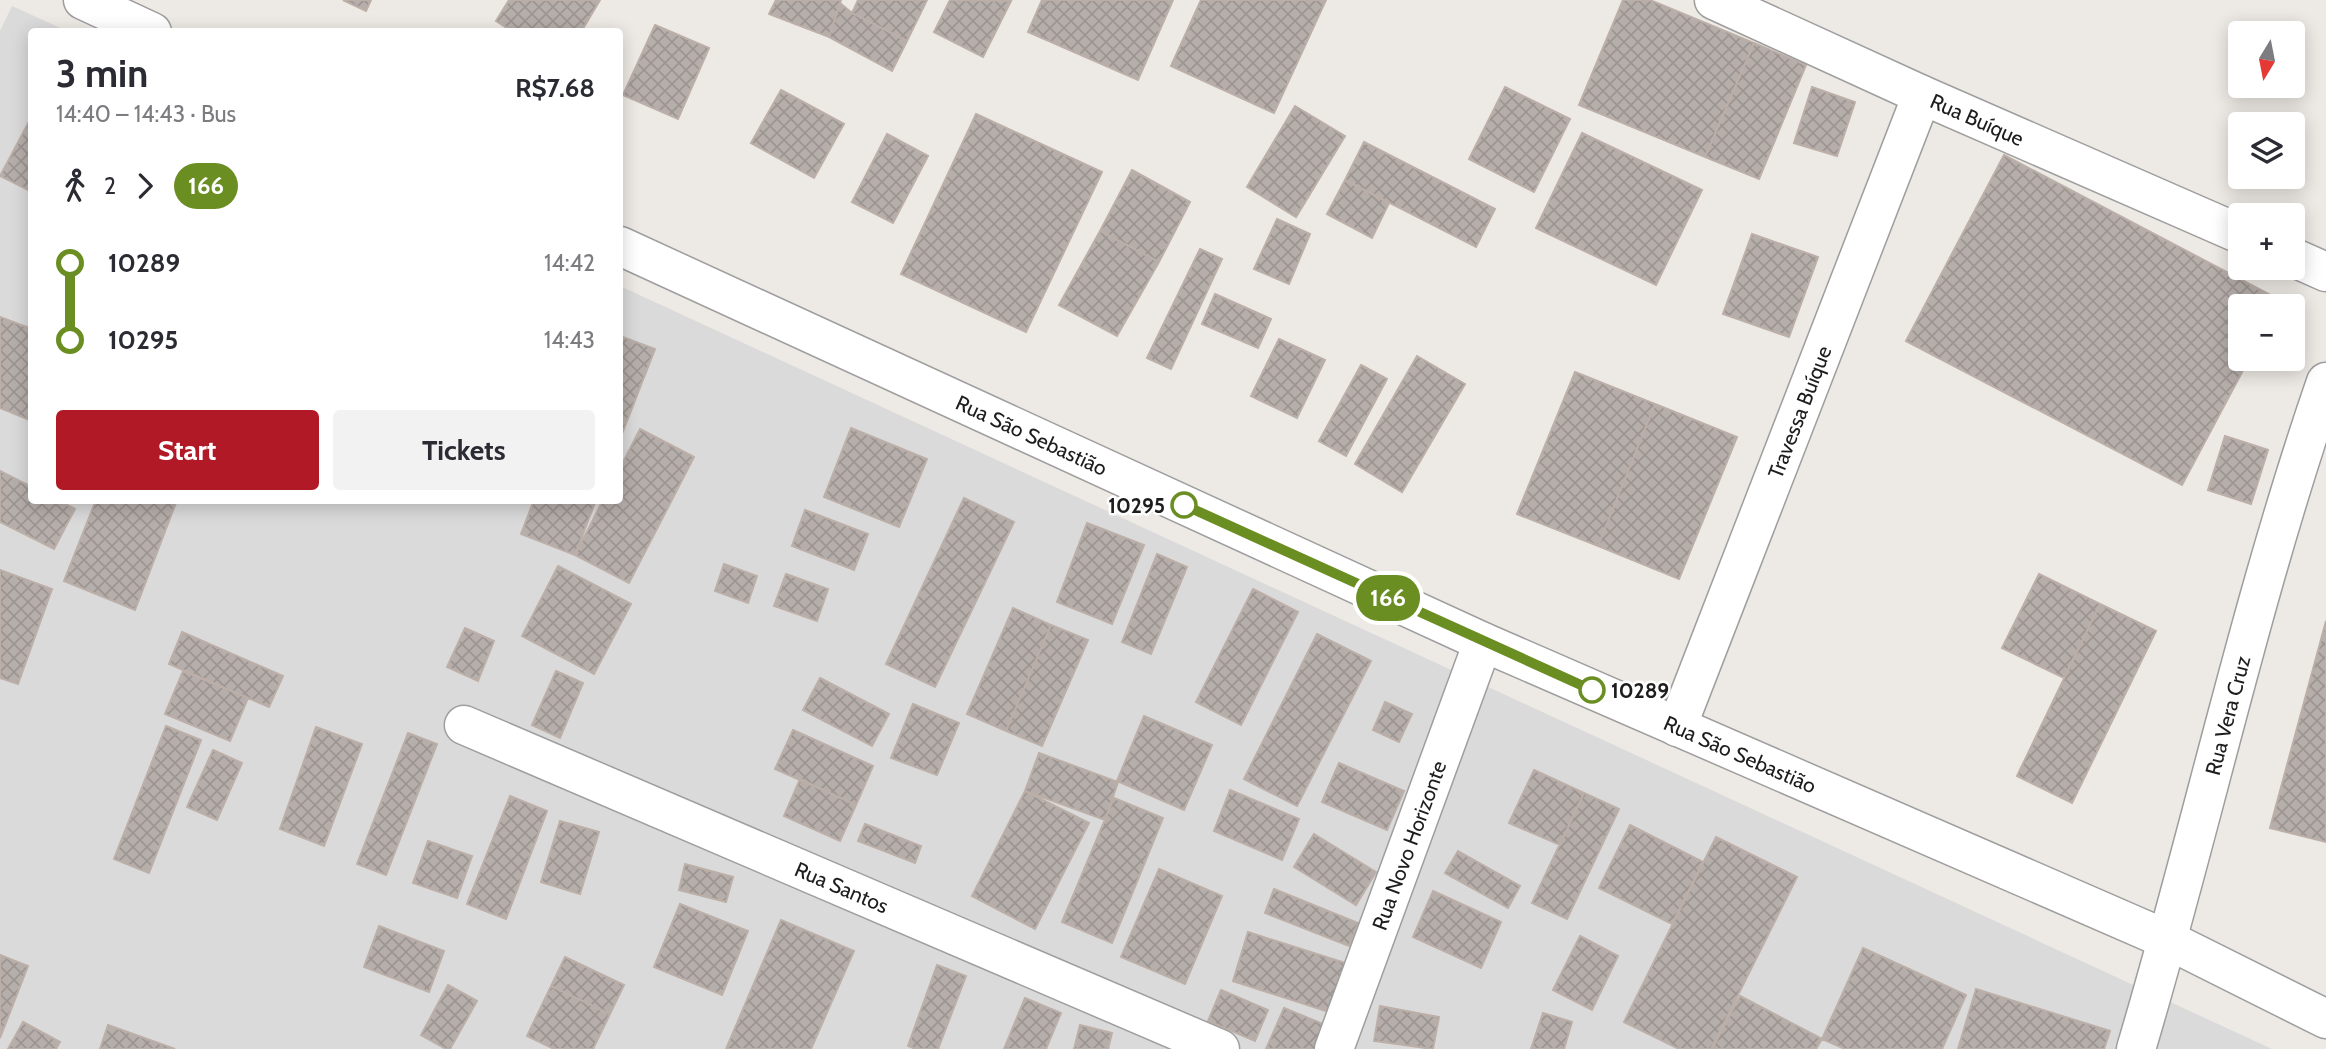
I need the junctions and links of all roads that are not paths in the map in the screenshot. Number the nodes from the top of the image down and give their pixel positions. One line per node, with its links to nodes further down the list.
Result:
1 (83, 0): 3 (street)
2 (1714, 0): 4 (street, Rua Buíque)
3 (143, 28)
4 (1922, 95): 5 (street, Rua Buíque); 12 (street, Travessa Buíque)
5 (2228, 229)
6 (623, 247): 10 (street, Rua São Sebastião)
7 (2305, 263): 8 (street)
8 (2326, 272)
9 (2326, 382): 13 (street, Rua Vera Cruz)
10 (1483, 642): 12 (street, Rua São Sebastião); 16 (street, Rua Novo Horizonte)
11 (464, 725): 15 (street, Rua Santos)
12 (1676, 727): 13 (street, Rua São Sebastião)
13 (2168, 940): 14 (street, Rua São Sebastião); 17 (street, Rua Vera Cruz)
14 (2326, 1019)
15 (1220, 1049)
16 (1334, 1049)
17 (2136, 1049)

